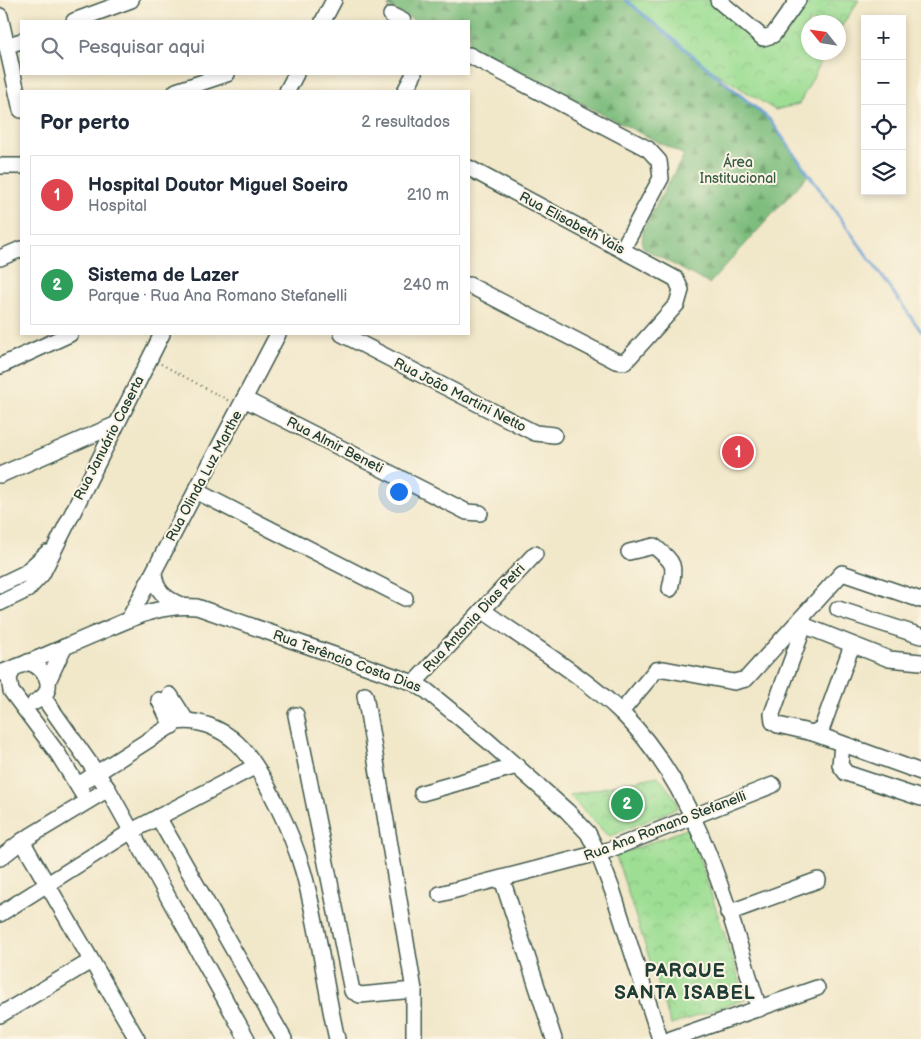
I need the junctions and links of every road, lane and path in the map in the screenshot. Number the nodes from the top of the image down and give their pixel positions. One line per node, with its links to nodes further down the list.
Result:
1 (131, 0): 5 (street)
2 (334, 0): 6 (street)
3 (718, 0): 4 (street)
4 (798, 0)
5 (77, 20)
6 (324, 20)
7 (1, 23): 9 (street)
8 (20, 41): 9 (street)
9 (6, 46): 17 (street)
10 (470, 56): 22 (street)
11 (224, 75): 14 (street)
12 (295, 75): 15 (street)
13 (413, 75): 16 (street)
14 (179, 90)
15 (288, 90)
16 (406, 90)
17 (20, 106)
18 (0, 166): 19 (street)
19 (20, 166)
20 (470, 169): 22 (street, Rua Elisabeth Vais)
21 (20, 248): 23 (street)
22 (622, 250): 24 (street, Rua Elisabeth Vais)
23 (0, 258)
24 (470, 286)
25 (68, 335): 30 (street)
26 (161, 335): 29 (street, Rua Januário Caserta)
27 (277, 335): 31 (street, Rua Olinda Luz Marthe)
28 (344, 335): 33 (street, Rua João Martini Netto)
29 (149, 358): 31 (path); 32 (street, Rua Januário Caserta)
30 (0, 366)
31 (242, 403): 35 (street, Rua Olinda Luz Marthe); 36 (street, Rua Almir Beneti)
32 (115, 425): 34 (street); 37 (street, Rua Januário Caserta)
33 (554, 435)
34 (0, 475)
35 (196, 490): 40 (street, Rua Olinda Luz Marthe); 43 (street)
36 (480, 513)
37 (57, 543): 41 (street); 45 (street, Rua Januário Caserta)
38 (628, 552): 42 (street)
39 (535, 554): 48 (street, Rua Antonia Dias Petri)
40 (154, 572): 46 (street); 49 (street, Rua Olinda Luz Marthe)
41 (0, 585)
42 (670, 589)
43 (405, 598)
44 (921, 600): 50 (street)
45 (0, 603)
46 (180, 605): 49 (street, Rua Terêncio Costa Dias); 58 (street, Rua Terêncio Costa Dias)
47 (838, 609): 51 (street)
48 (482, 610): 58 (street, Rua Antonia Dias Petri); 63 (street)
49 (130, 617): 53 (street, Rua Terêncio Costa Dias)
50 (801, 624): 52 (street); 63 (street); 66 (street)
51 (921, 636): 55 (street)
52 (852, 645): 55 (street); 66 (street)
53 (64, 647): 54 (street, Rua Terêncio Costa Dias); 57 (street)
54 (28, 662): 56 (street, Rua Terêncio Costa Dias); 57 (street)
55 (916, 662)
56 (7, 671): 60 (street)
57 (48, 681): 61 (street)
58 (414, 683): 68 (street, Rua Terêncio Costa Dias)
59 (365, 695): 94 (street)
60 (11, 697): 61 (street); 72 (street)
61 (43, 697): 70 (street)
62 (165, 698): 65 (street)
63 (621, 712): 78 (street)
64 (296, 715): 82 (street)
65 (179, 723): 69 (street); 70 (street)
66 (812, 733): 67 (street)
67 (842, 745): 71 (street); 76 (street)
68 (517, 766): 75 (street); 84 (street, Rua Terêncio Costa Dias)
69 (254, 767): 79 (street); 83 (street)
70 (97, 772): 72 (street); 74 (street)
71 (921, 772)
72 (78, 785): 77 (street)
73 (773, 785): 78 (street, Rua Ana Romano Stefanelli)
74 (108, 789): 77 (street); 80 (street)
75 (422, 793)
76 (921, 798)
77 (88, 800): 81 (street)
78 (693, 815): 84 (street, Rua Ana Romano Stefanelli); 90 (street)
79 (158, 817): 80 (street); 99 (street)
80 (130, 832): 88 (street); 98 (street)
81 (22, 841): 85 (street); 88 (street)
82 (323, 848): 83 (street); 94 (street)
83 (296, 853): 100 (street)
84 (598, 853): 86 (street, Rua Ana Romano Stefanelli); 103 (street, Rua Terêncio Costa Dias)
85 (0, 858)
86 (502, 879): 89 (street, Rua Ana Romano Stefanelli); 102 (street)
87 (818, 880): 90 (street)
88 (47, 885): 91 (street); 92 (street)
89 (440, 894)
90 (728, 913): 95 (street)
91 (0, 914)
92 (91, 961): 96 (street); 97 (street)
93 (817, 988): 95 (street)
94 (414, 990): 101 (street)
95 (759, 1009): 104 (street)
96 (0, 1015)
97 (137, 1039)
98 (246, 1039)
99 (284, 1039)
100 (337, 1039)
101 (414, 1039)
102 (554, 1039)
103 (660, 1039)
104 (670, 1039)

